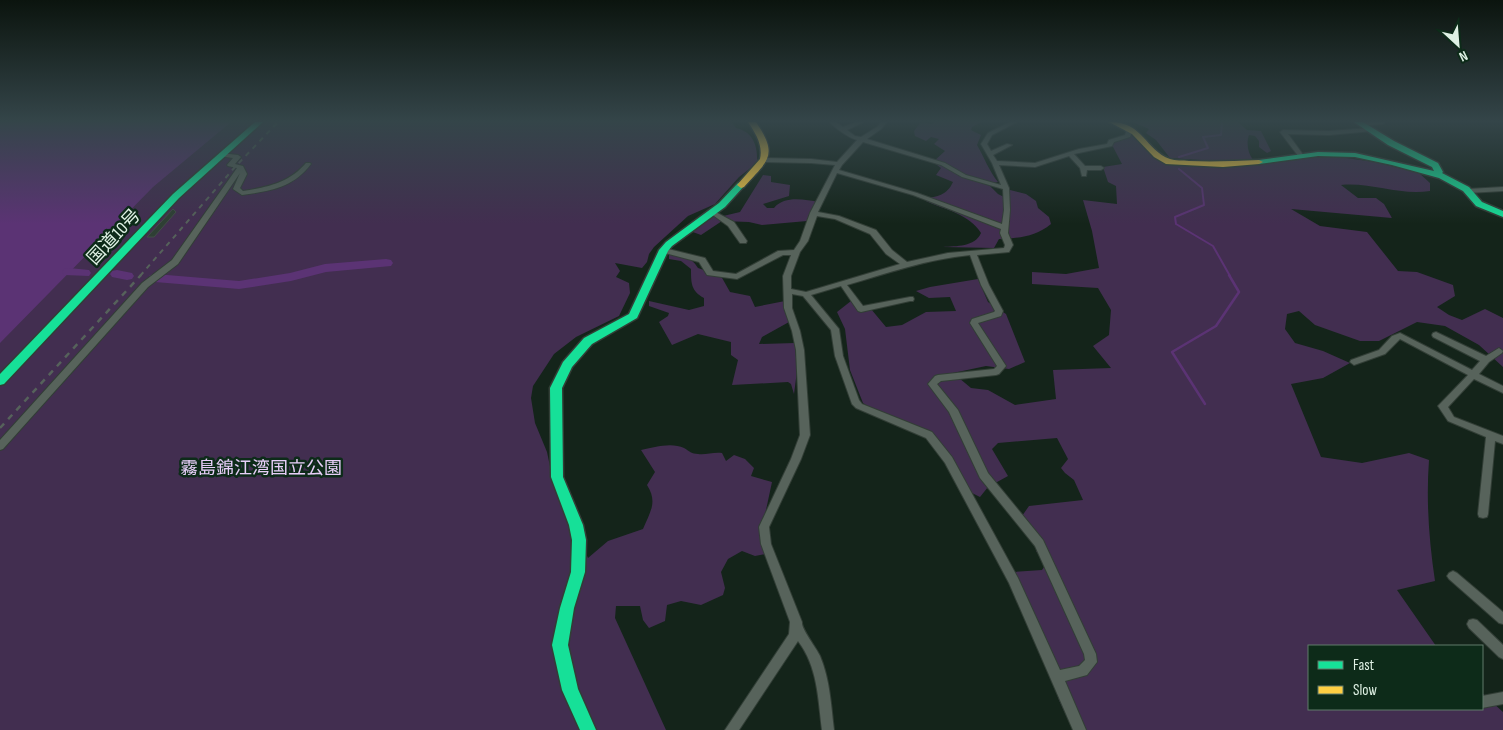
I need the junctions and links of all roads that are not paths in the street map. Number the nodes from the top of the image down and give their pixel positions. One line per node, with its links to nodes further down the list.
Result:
1 (212, 156): 43 (main road, 国道10号)
2 (220, 156): 45 (main road, 国道10号)
3 (230, 156): 18 (street)
4 (765, 156): 14 (main road)
5 (847, 156): 19 (street)
6 (916, 156): 23 (street)
7 (991, 156): 15 (street)
8 (1061, 156): 17 (street)
9 (1072, 156): 20 (street)
10 (1160, 156): 11 (main road)
11 (1301, 156)
12 (1355, 156): 22 (main road)
13 (1419, 156): 22 (main road)
14 (764, 160): 19 (street); 26 (main road)
15 (995, 162): 17 (street); 23 (street)
16 (308, 164): 18 (street)
17 (1028, 166): 21 (street)
18 (241, 167): 49 (street)
19 (838, 167): 27 (street); 29 (street)
20 (1101, 168)
21 (1043, 170)
22 (1437, 175): 25 (main road)
23 (1006, 188): 29 (street)
24 (1503, 189): 25 (street)
25 (1468, 192): 28 (main road)
26 (712, 212): 30 (street); 31 (main road)
27 (814, 214): 32 (street); 34 (street)
28 (1503, 214)
29 (1005, 228): 33 (street)
30 (743, 240)
31 (664, 250): 32 (street); 59 (main road)
32 (796, 252): 36 (street)
33 (973, 253): 34 (street); 56 (street)
34 (906, 265): 35 (street)
35 (842, 283): 37 (street); 38 (street)
36 (789, 291): 37 (street); 54 (street)
37 (806, 294): 56 (street)
38 (910, 299)
39 (1436, 335): 41 (street)
40 (1499, 351): 41 (street)
41 (1486, 360): 44 (street)
42 (1354, 362): 44 (street)
43 (0, 370)
44 (1474, 374): 46 (street); 47 (street)
45 (0, 381)
46 (1503, 390)
47 (1491, 435): 48 (street); 50 (street)
48 (1503, 440)
49 (0, 446)
50 (1483, 514)
51 (1453, 576): 52 (street)
52 (1503, 619)
53 (1473, 624): 55 (street)
54 (797, 630): 60 (street); 61 (street)
55 (1503, 653)
56 (1057, 677): 62 (street)
57 (1503, 698): 58 (street)
58 (1483, 702)
59 (588, 730)
60 (731, 730)
61 (828, 730)
62 (1080, 730)

